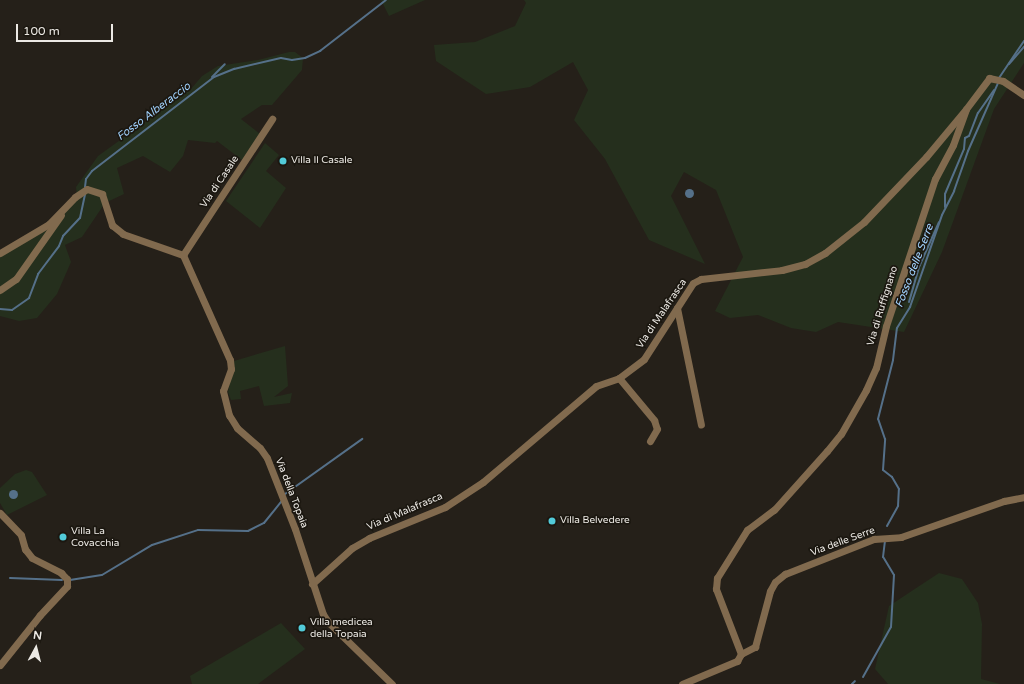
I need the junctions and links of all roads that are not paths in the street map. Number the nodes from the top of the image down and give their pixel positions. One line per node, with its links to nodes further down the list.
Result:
1 (1024, 95): 2 (street, Via di Ruffignano)
2 (966, 109): 8 (street, Via di Malafrasca); 15 (street, Via di Ruffignano)
3 (272, 119): 6 (street, Via di Casale)
4 (66, 206): 5 (street); 6 (street); 7 (street)
5 (0, 253)
6 (183, 255): 14 (street, Via della Topaia)
7 (0, 290)
8 (677, 308): 9 (street, Via di Malafrasca); 10 (street)
9 (619, 378): 11 (street); 14 (street, Via di Malafrasca)
10 (701, 425)
11 (650, 441)
12 (1024, 498): 15 (street, Via delle Serre)
13 (0, 513): 16 (street)
14 (312, 584): 18 (street, Via della Topaia)
15 (741, 654): 17 (street)
16 (0, 665)
17 (699, 681): 19 (street)
18 (392, 684)
19 (682, 684)

